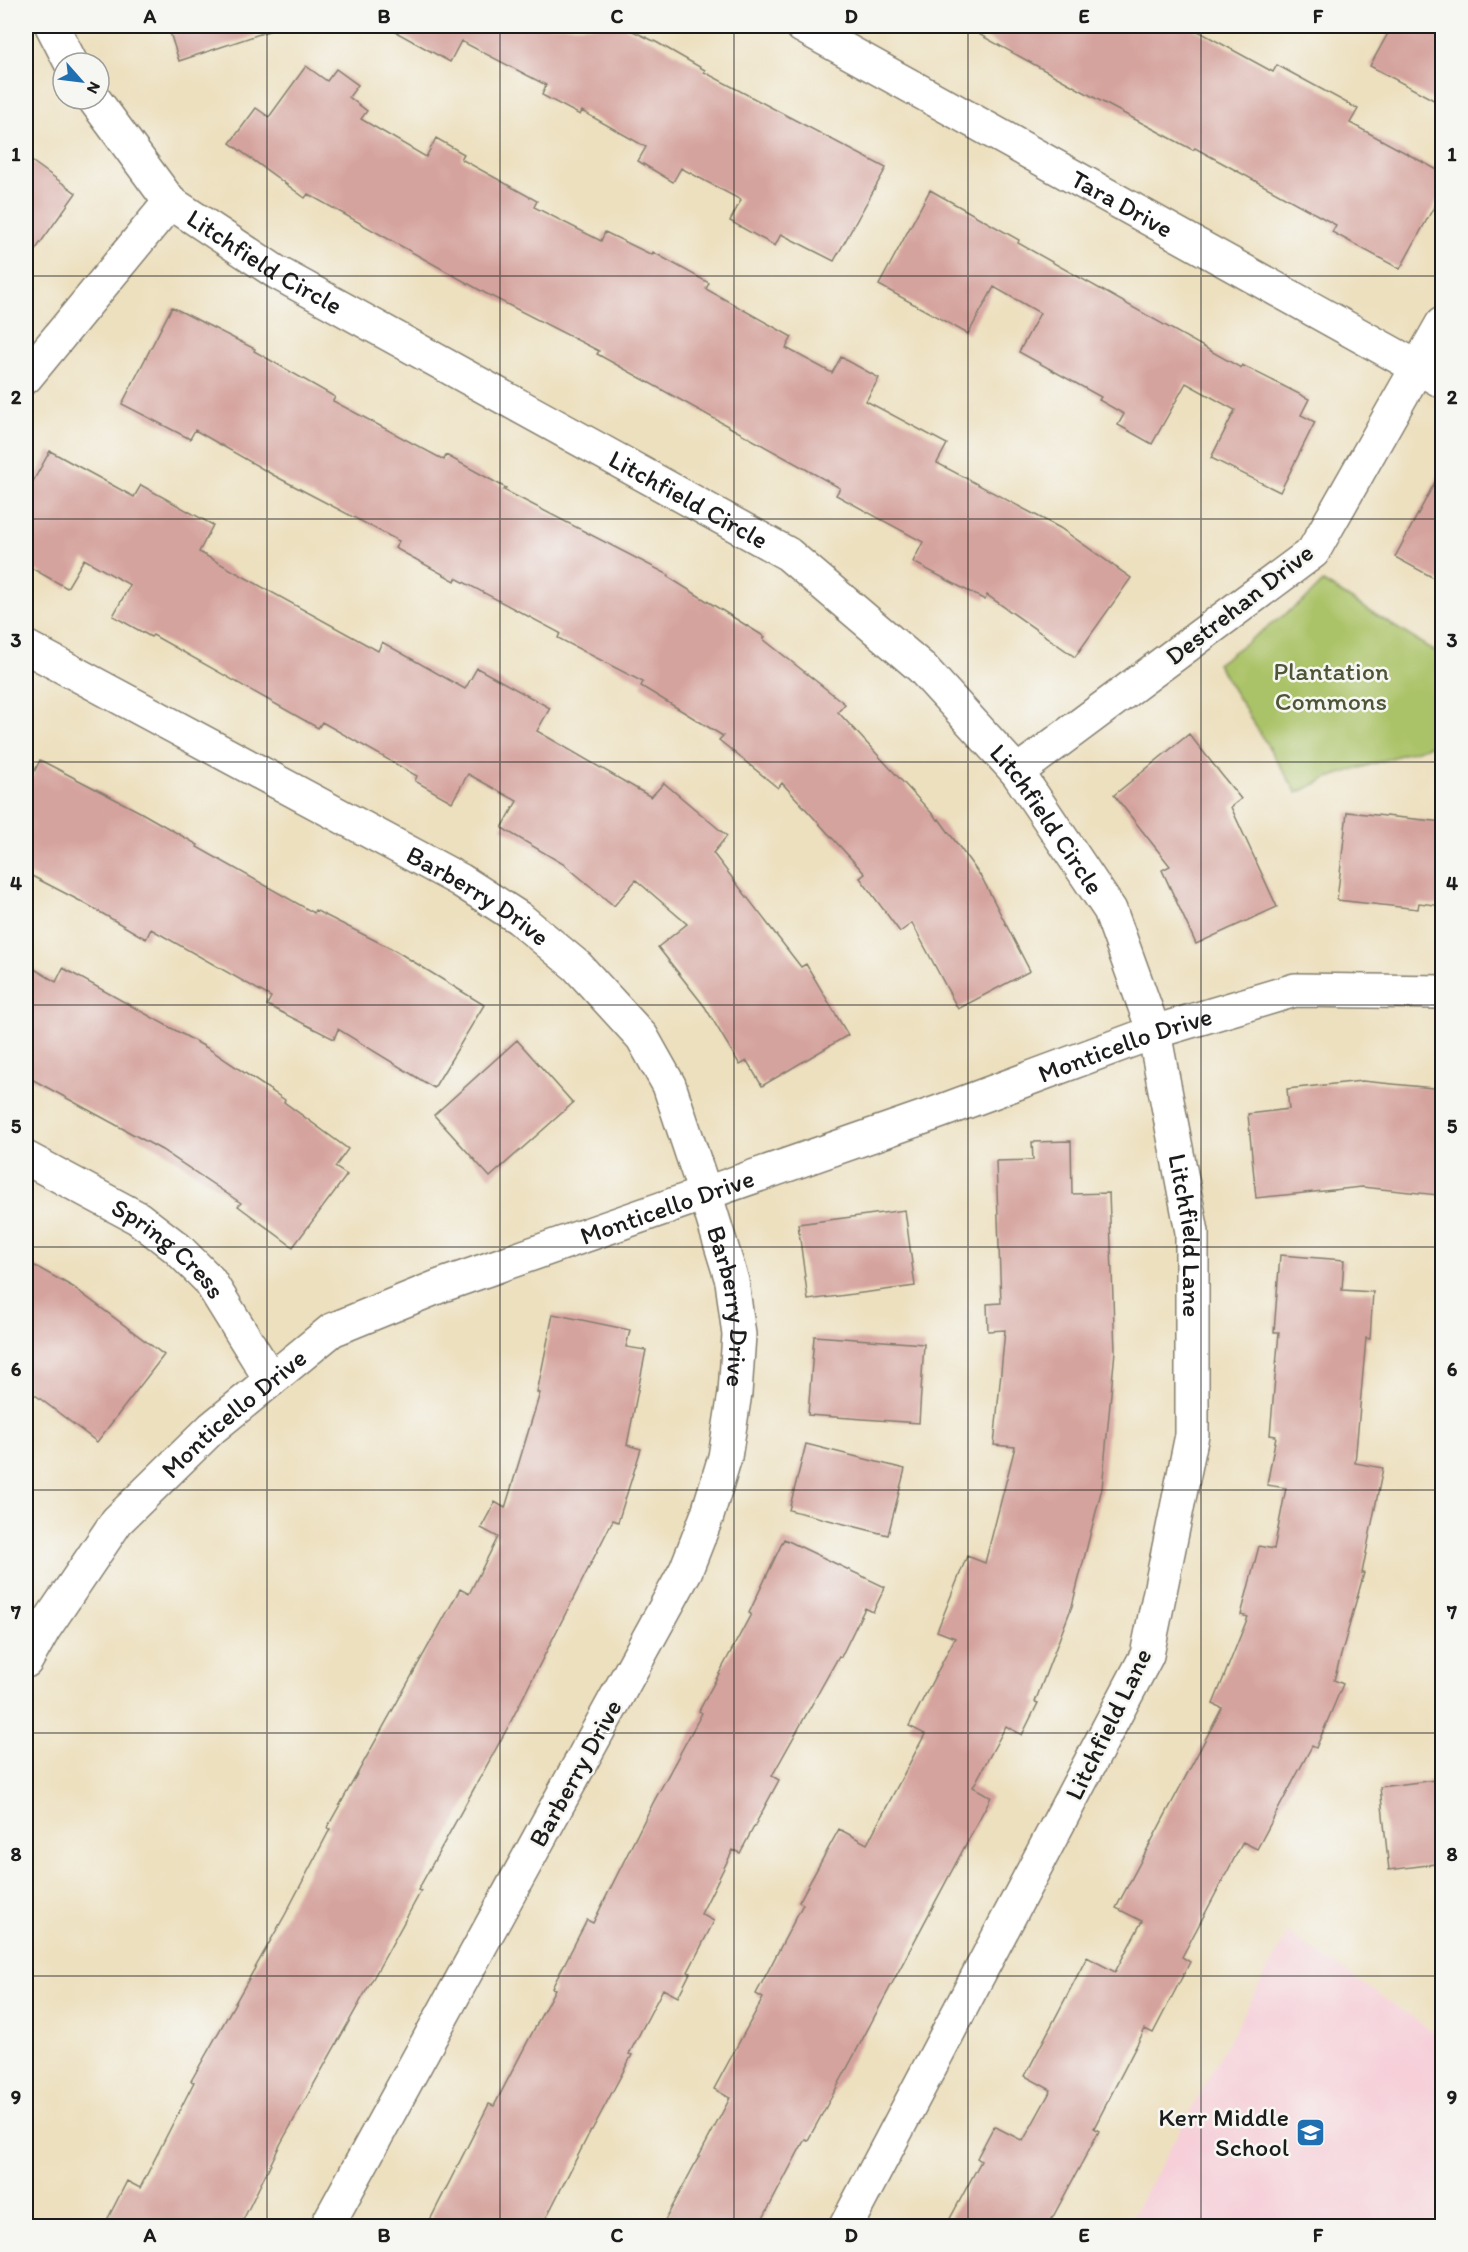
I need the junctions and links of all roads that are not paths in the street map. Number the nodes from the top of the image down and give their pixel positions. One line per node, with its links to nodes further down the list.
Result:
1 (52, 26): 3 (street)
2 (802, 26): 7 (street, Tara Drive)
3 (65, 51)
4 (103, 111): 5 (street, Litchfield Circle)
5 (170, 202): 8 (street); 10 (street, Litchfield Circle)
6 (1443, 324): 7 (street, Destrehan Drive)
7 (1430, 374): 10 (street, Destrehan Drive)
8 (26, 377)
9 (26, 647): 14 (street, Barberry Drive)
10 (1017, 772): 12 (street, Litchfield Circle)
11 (1443, 992): 12 (street, Monticello Drive)
12 (1154, 1032): 14 (street, Monticello Drive); 18 (street, Litchfield Lane)
13 (26, 1158): 15 (street, Spring Cress)
14 (705, 1193): 15 (street, Monticello Drive); 17 (street, Barberry Drive)
15 (271, 1380): 16 (street, Monticello Drive)
16 (26, 1661)
17 (327, 2226)
18 (846, 2226)

